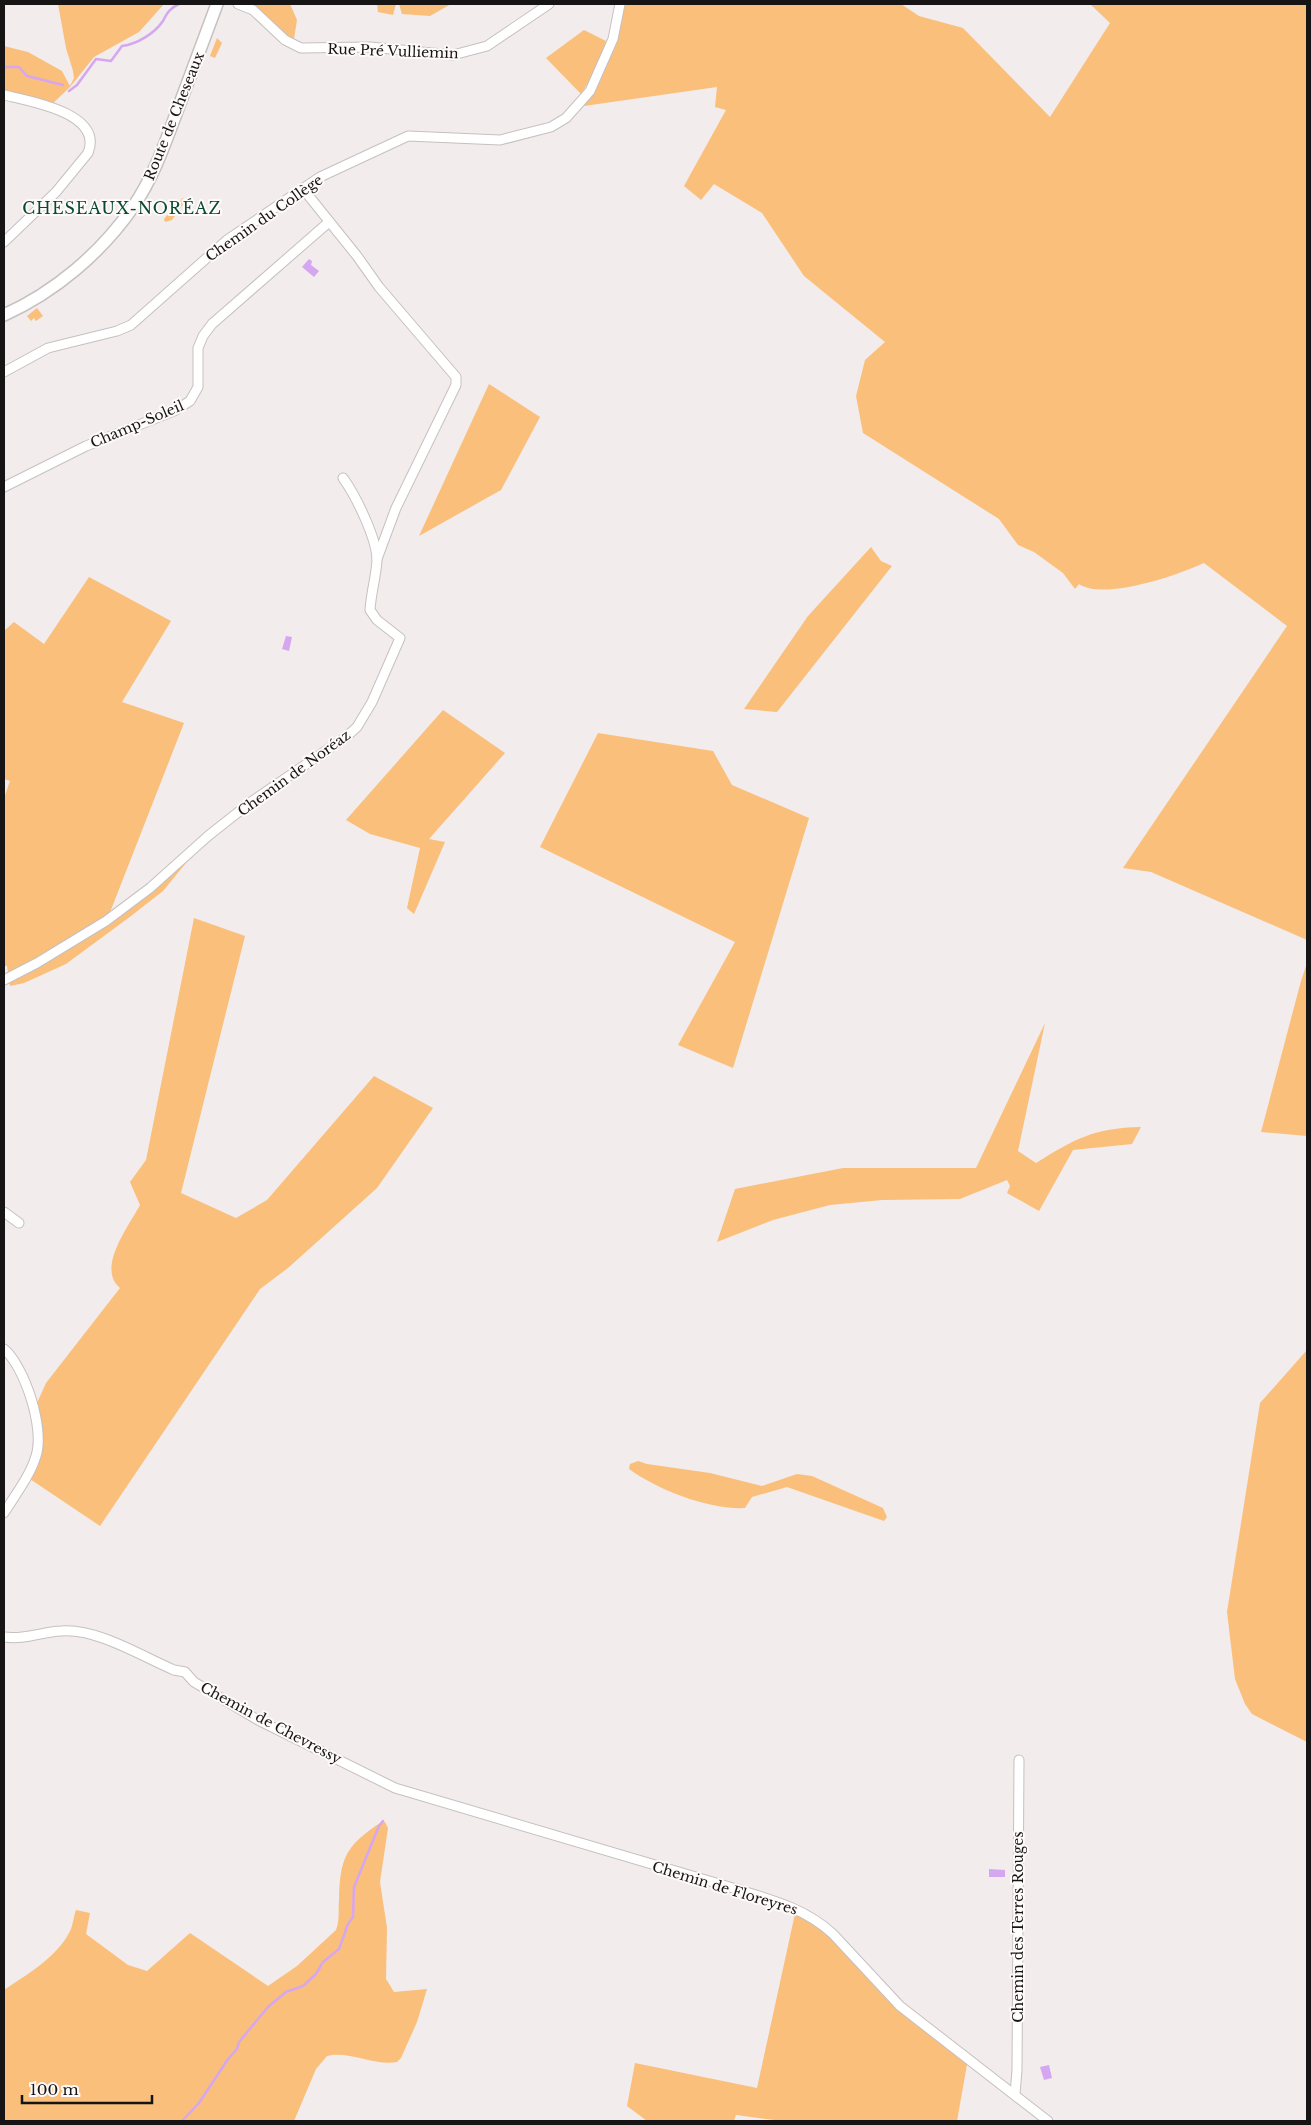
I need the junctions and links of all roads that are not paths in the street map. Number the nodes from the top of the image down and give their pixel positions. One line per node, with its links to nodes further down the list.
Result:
1 (217, 4): 9 (street, Route de Cheseaux)
2 (238, 4): 3 (street, Rue Pré Vulliemin)
3 (549, 4)
4 (620, 4): 6 (street, Chemin du Collège)
5 (4, 95): 8 (street)
6 (304, 190): 7 (street); 10 (street, Chemin du Collège)
7 (329, 222): 12 (street, Champ-Soleil); 13 (street)
8 (4, 242)
9 (4, 315)
10 (4, 372)
11 (343, 478): 13 (street, Chemin de Noréaz)
12 (4, 487)
13 (377, 559): 14 (street, Chemin de Noréaz)
14 (4, 980)
15 (4, 1212): 16 (street)
16 (19, 1223)
17 (4, 1348): 18 (street)
18 (4, 1513)
19 (4, 1637): 21 (street, Chemin de Chevressy)
20 (1018, 1760): 22 (street, Chemin des Terres Rouges)
21 (396, 1788): 22 (street, Chemin de Floreyres)
22 (1015, 2094): 23 (street, Chemin de Floreyres)
23 (1048, 2121)

